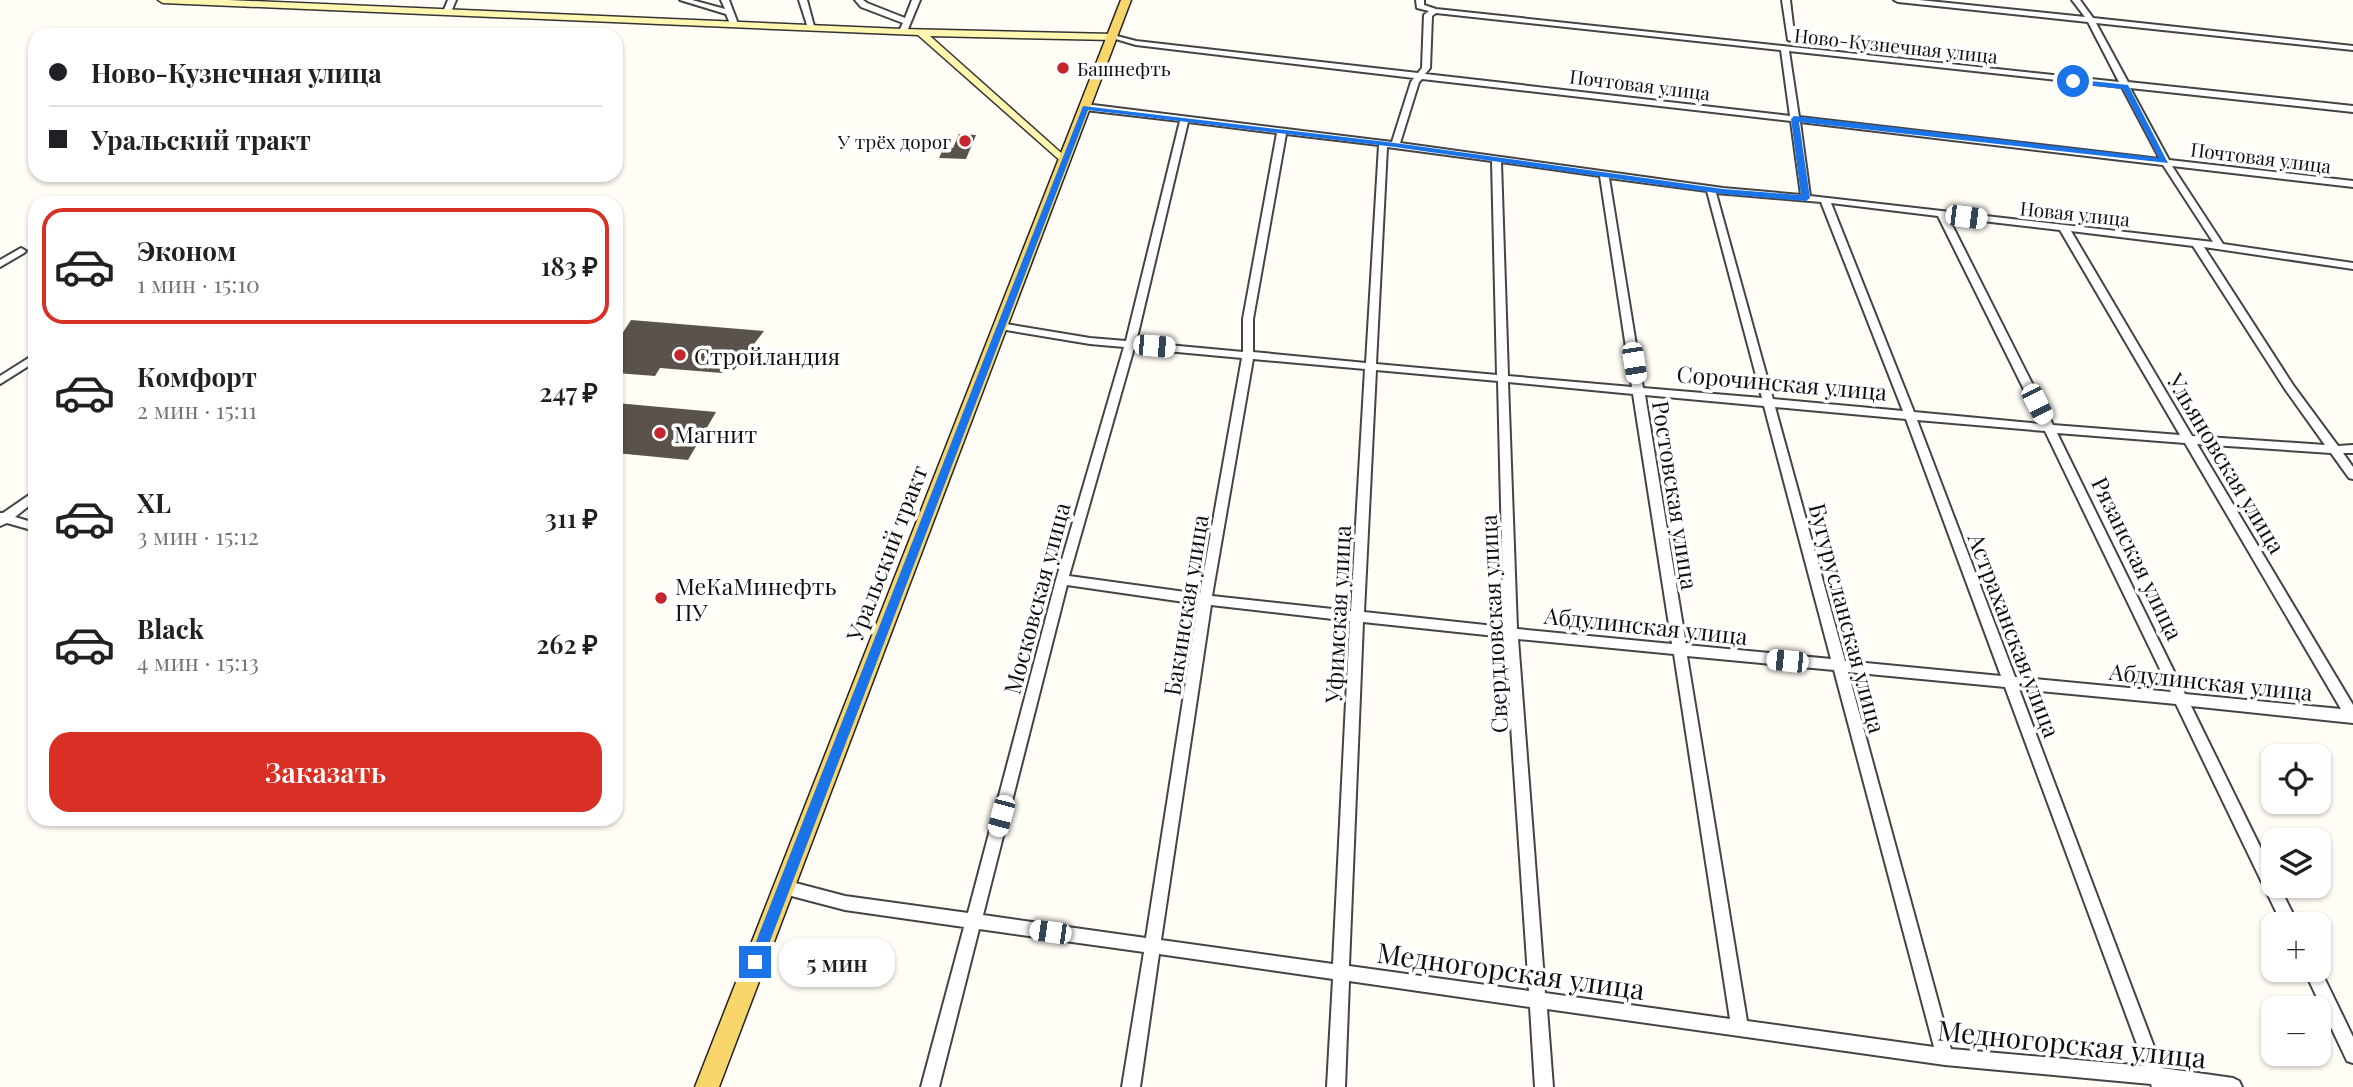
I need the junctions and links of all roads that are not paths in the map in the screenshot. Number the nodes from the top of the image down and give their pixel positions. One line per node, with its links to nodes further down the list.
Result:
1 (163, 0): 13 (main road)
2 (452, 0): 16 (street)
3 (684, 0): 17 (street)
4 (725, 0): 17 (street)
5 (803, 0): 21 (street)
6 (859, 0): 20 (street)
7 (916, 0): 20 (street)
8 (1126, 0): 23 (main road, Уральский тракт)
9 (1420, 0): 15 (street)
10 (1786, 0): 24 (street)
11 (1898, 0): 18 (street)
12 (2076, 0): 18 (street, Почтовая улица)
13 (183, 1): 14 (main road)
14 (313, 3): 16 (main road)
15 (1435, 11): 26 (street, Ново-Кузнечная улица); 27 (street, Уфимская улица)
16 (447, 12): 19 (main road)
17 (728, 12): 19 (street)
18 (2090, 19): 25 (street); 28 (street, Почтовая улица)
19 (734, 24): 21 (main road)
20 (905, 27): 21 (main road); 22 (main road)
21 (812, 28)
22 (921, 33): 23 (main road); 36 (main road)
23 (1113, 37): 27 (street, Почтовая улица); 29 (main road, Уральский тракт)
24 (1792, 40)
25 (2353, 48)
26 (1785, 49): 28 (street, Ново-Кузнечная улица); 31 (street)
27 (1421, 74): 31 (street, Почтовая улица); 34 (street, Уфимская улица)
28 (2125, 87): 30 (street, Ново-Кузнечная улица); 37 (street, Почтовая улица)
29 (1085, 107): 32 (street, Новая улица); 36 (main road, Уральский тракт)
30 (2353, 109)
31 (1794, 119): 37 (street, Почтовая улица); 41 (street)
32 (1185, 120): 33 (street, Новая улица); 51 (street, Московская улица)
33 (1282, 131): 34 (street, Новая улица); 52 (street, Бакинская улица)
34 (1389, 144): 35 (street, Новая улица); 54 (street, Уфимская улица)
35 (1496, 159): 38 (street, Новая улица); 55 (street, Свердловская улица)
36 (1065, 161): 50 (main road, Уральский тракт)
37 (2165, 161): 39 (street, Почтовая улица); 46 (street, Почтовая улица)
38 (1604, 174): 40 (street, Новая улица); 57 (street, Ростовская улица)
39 (2353, 184)
40 (1711, 190): 41 (street, Новая улица); 58 (street, Бугурусланская улица)
41 (1806, 198): 42 (street, Новая улица)
42 (1825, 200): 43 (street, Новая улица); 59 (street, Астраханская улица)
43 (1941, 214): 44 (street, Новая улица); 60 (street, Рязанская улица)
44 (2066, 230): 45 (street, Новая улица); 61 (street, Ульяновская улица)
45 (2197, 244): 46 (street, Новая улица); 63 (street)
46 (2220, 246): 49 (street, Новая улица)
47 (21, 251): 48 (street)
48 (0, 264)
49 (2353, 266)
50 (1000, 327): 51 (street, Сорочинская улица); 77 (main road, Уральский тракт)
51 (1130, 344): 52 (street, Сорочинская улица); 68 (street, Московская улица)
52 (1248, 355): 54 (street, Сорочинская улица); 69 (street, Бакинская улица)
53 (28, 362): 56 (street)
54 (1371, 366): 55 (street, Сорочинская улица); 70 (street, Уфимская улица)
55 (1505, 378): 57 (street, Сорочинская улица); 71 (street, Свердловская улица)
56 (0, 381)
57 (1638, 390): 58 (street, Сорочинская улица); 72 (street, Ростовская улица)
58 (1766, 401): 59 (street, Сорочинская улица); 73 (street, Бугурусланская улица)
59 (1910, 415): 60 (street, Сорочинская улица); 74 (street, Астраханская улица)
60 (2049, 428): 61 (street, Сорочинская улица); 75 (street, Рязанская улица)
61 (2188, 439): 63 (street, Сорочинская улица); 76 (street, Ульяновская улица)
62 (2353, 449): 63 (street, Сорочинская улица)
63 (2337, 450): 64 (street)
64 (2353, 475)
65 (28, 500): 66 (street)
66 (2, 519): 67 (street)
67 (28, 525)
68 (1062, 580): 69 (street, Абдулинская улица); 79 (street, Московская улица)
69 (1205, 600): 70 (street, Абдулинская улица); 80 (street, Бакинская улица)
70 (1357, 615): 71 (street, Абдулинская улица); 81 (street, Уфимская улица)
71 (1511, 633): 72 (street, Абдулинская улица); 83 (street, Свердловская улица)
72 (1679, 649): 73 (street, Абдулинская улица); 84 (street, Ростовская улица)
73 (1840, 667): 74 (street, Абдулинская улица); 86 (street, Бугурусланская улица)
74 (2010, 683): 75 (street, Абдулинская улица); 87 (street, Астраханская улица)
75 (2180, 699): 76 (street, Абдулинская улица); 78 (street, Рязанская улица)
76 (2353, 717)
77 (784, 887): 79 (street, Медногорская улица); 88 (main road, Уральский тракт)
78 (2284, 912)
79 (973, 920): 80 (street, Медногорская улица); 89 (street, Московская улица)
80 (1153, 946): 81 (street, Медногорская улица); 90 (street, Бакинская улица)
81 (1342, 973): 83 (street, Медногорская улица); 91 (street, Уфимская улица)
82 (2318, 982): 85 (street)
83 (1537, 1000): 84 (street, Медногорская улица); 92 (street, Свердловская улица)
84 (1740, 1028): 86 (street, Медногорская улица)
85 (2353, 1055)
86 (1945, 1057): 87 (street, Медногорская улица)
87 (2159, 1082): 93 (street, Медногорская улица)
88 (707, 1087)
89 (930, 1087)
90 (1131, 1087)
91 (1336, 1087)
92 (1544, 1087)
93 (2233, 1087)

